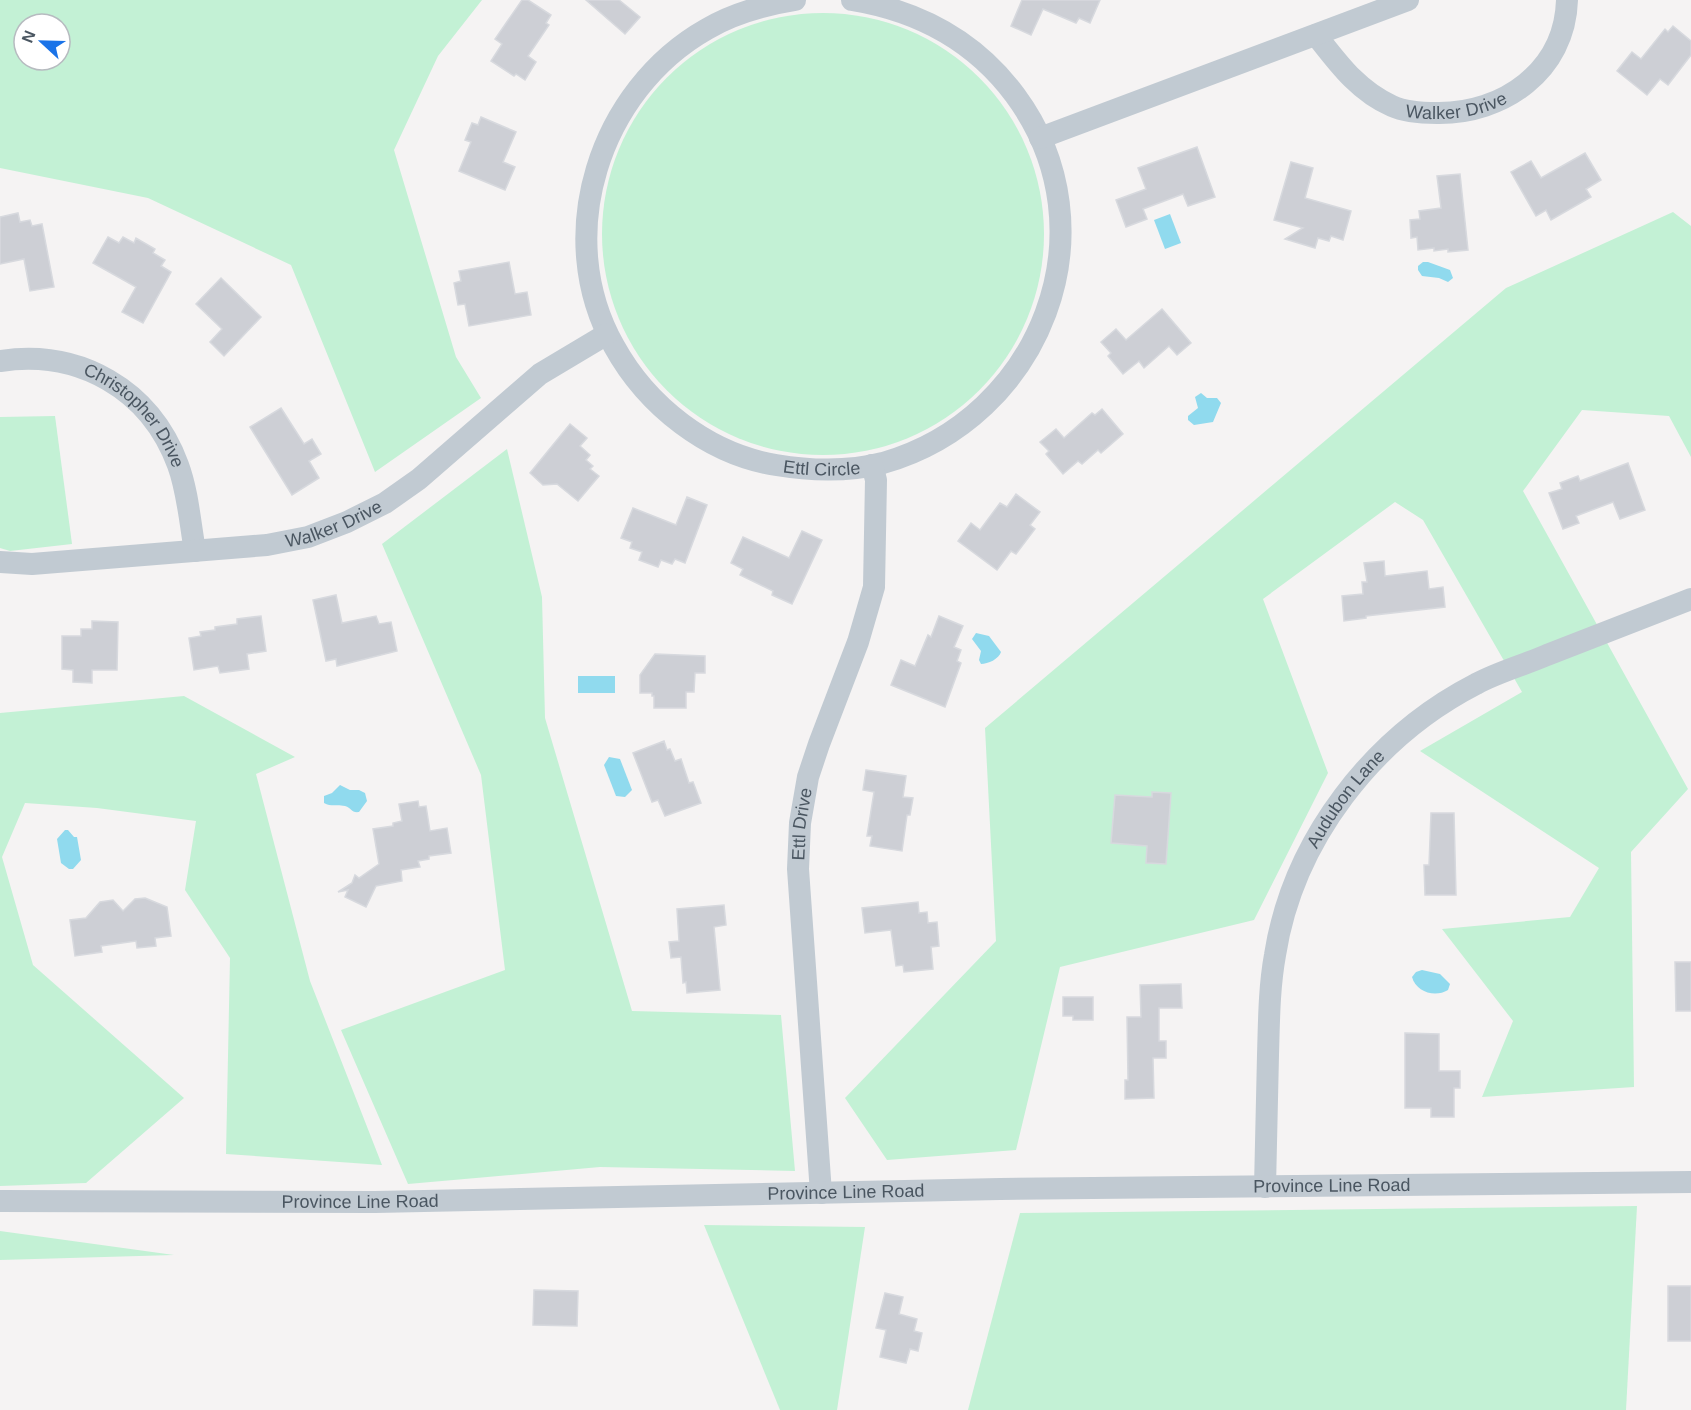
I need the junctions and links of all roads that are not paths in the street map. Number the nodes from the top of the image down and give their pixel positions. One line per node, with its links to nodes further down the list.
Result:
1 (795, 0): 7 (street, Ettl Circle)
2 (852, 0): 6 (street, Ettl Circle)
3 (1408, 0): 5 (street)
4 (1567, 0): 5 (street, Walker Drive)
5 (1316, 35): 6 (street)
6 (1040, 138): 9 (street, Ettl Circle)
7 (607, 334): 9 (street, Ettl Circle); 10 (street, Walker Drive)
8 (0, 361): 10 (street, Christopher Drive)
9 (872, 465): 15 (street, Ettl Drive)
10 (195, 551): 11 (street, Walker Drive)
11 (0, 562)
12 (1691, 599): 14 (street, Audubon Lane)
13 (1691, 1182): 14 (street, Province Line Road)
14 (1265, 1187): 15 (street, Province Line Road)
15 (821, 1193): 16 (street, Province Line Road)
16 (0, 1201)

